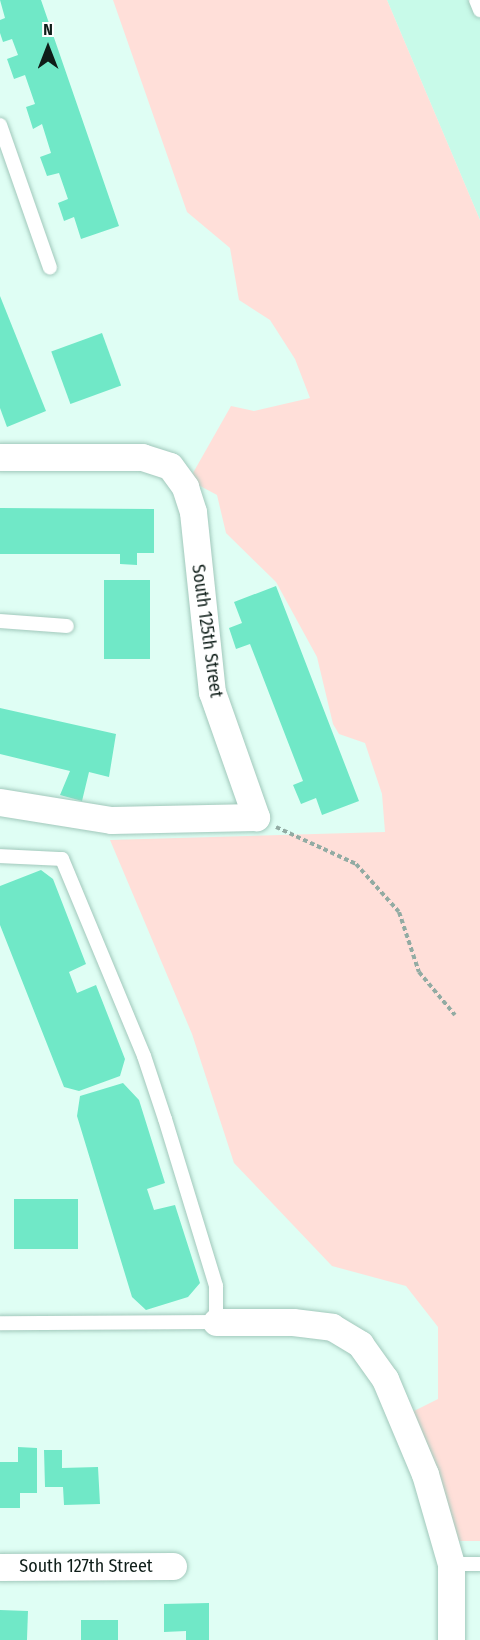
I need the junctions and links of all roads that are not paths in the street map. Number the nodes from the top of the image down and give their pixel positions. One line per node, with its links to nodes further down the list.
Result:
1 (476, 0): 2 (lane)
2 (480, 10)
3 (0, 125): 4 (lane)
4 (50, 268)
5 (0, 457): 8 (street, South 125th Street)
6 (0, 621): 7 (lane)
7 (67, 626)
8 (0, 802)
9 (0, 856): 10 (lane)
10 (216, 1322): 11 (lane); 12 (street)
11 (0, 1323)
12 (451, 1564): 13 (lane); 16 (street)
13 (480, 1564)
14 (173, 1566): 15 (street, South 127th Street)
15 (0, 1567)
16 (451, 1640)

